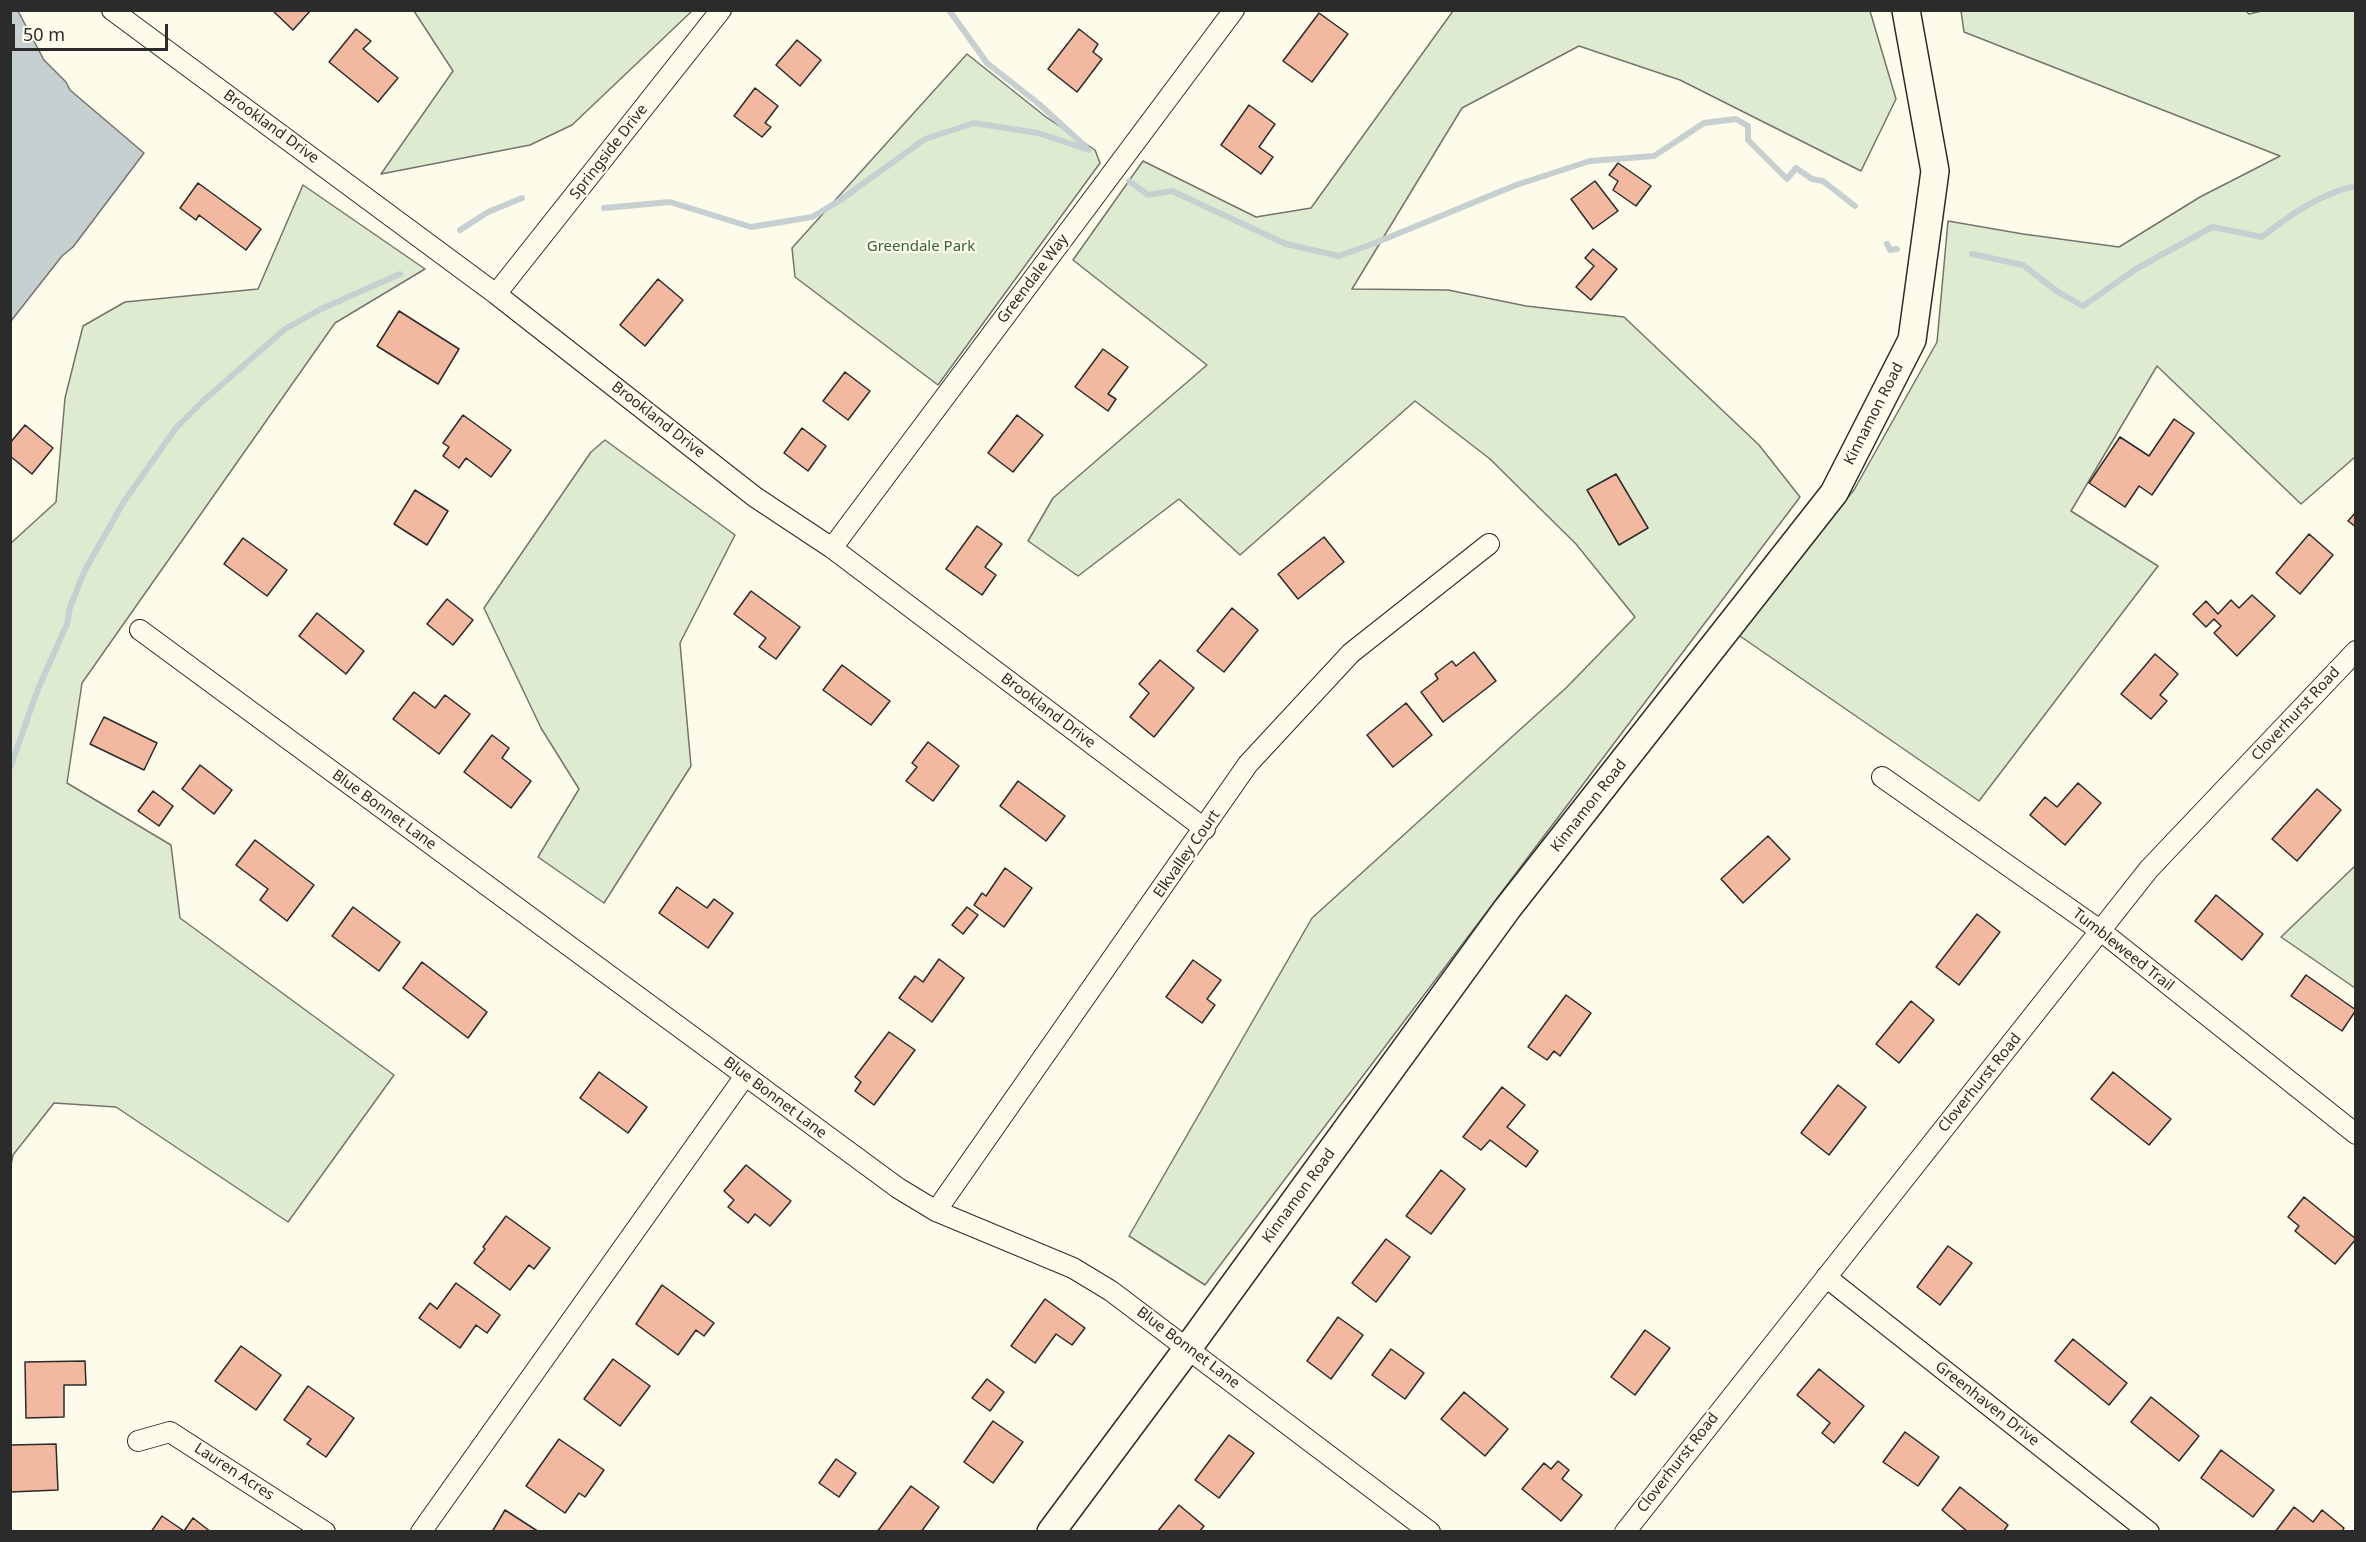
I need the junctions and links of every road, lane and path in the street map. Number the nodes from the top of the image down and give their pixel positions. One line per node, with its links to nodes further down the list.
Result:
1 (112, 10): 5 (street, Brookland Drive)
2 (721, 10): 5 (street, Springside Drive)
3 (1234, 10): 7 (street, Greendale Way)
4 (1906, 10): 17 (main road, Kinnamon Road)
5 (496, 294): 7 (street, Brookland Drive)
6 (1489, 544): 11 (street, Elkvalley Court)
7 (832, 548): 11 (street, Brookland Drive)
8 (140, 630): 13 (street, Blue Bonnet Lane)
9 (2355, 651): 12 (street, Cloverhurst Road)
10 (1882, 777): 12 (street, Tumbleweed Trail)
11 (1204, 829): 15 (street, Elkvalley Court)
12 (2101, 931): 14 (street, Tumbleweed Trail); 16 (street, Cloverhurst Road)
13 (745, 1076): 15 (street, Blue Bonnet Lane); 20 (street)
14 (2355, 1134)
15 (936, 1211): 17 (street, Blue Bonnet Lane)
16 (1826, 1277): 23 (street, Cloverhurst Road); 24 (street, Greenhaven Drive)
17 (1188, 1348): 21 (main road, Kinnamon Road); 22 (street, Blue Bonnet Lane)
18 (138, 1442): 19 (street, Lauren Acres)
19 (326, 1532)
20 (421, 1532)
21 (1051, 1532)
22 (1430, 1532)
23 (1625, 1532)
24 (2149, 1532)

